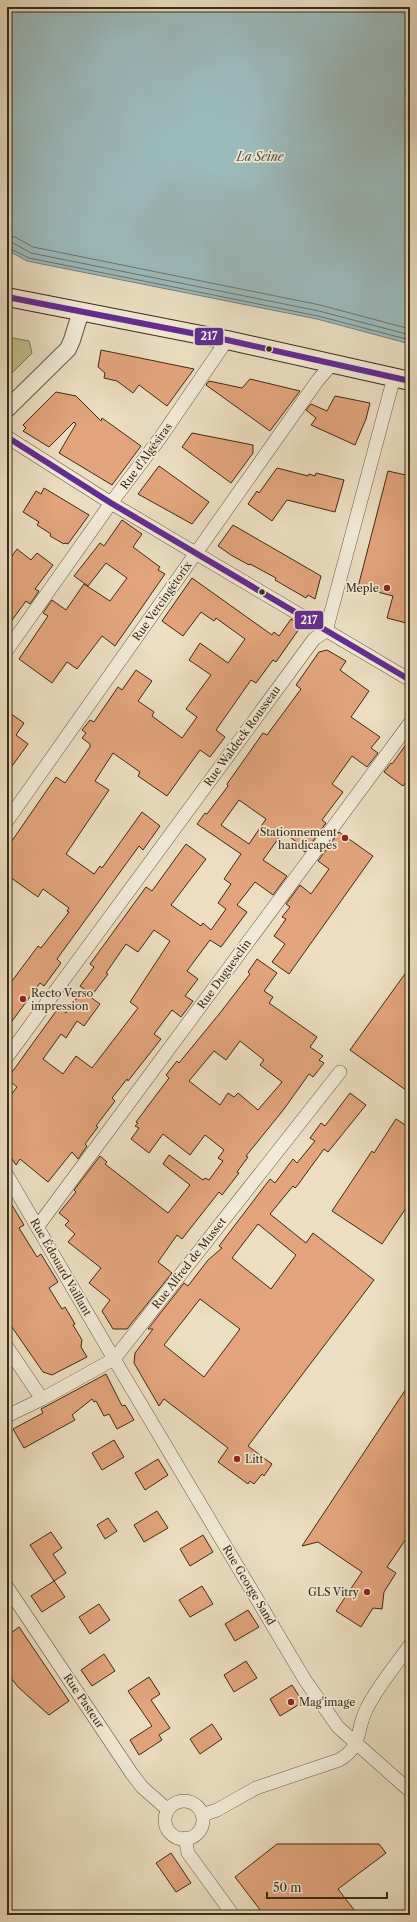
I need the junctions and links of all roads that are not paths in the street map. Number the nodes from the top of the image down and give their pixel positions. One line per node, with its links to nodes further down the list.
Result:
1 (7, 297): 2 (main road)
2 (81, 311): 3 (main road); 6 (street)
3 (227, 340): 4 (main road); 8 (street, Rue d'Algésiras)
4 (333, 363): 5 (main road); 9 (street, Rue Vercingétorix)
5 (402, 379): 10 (street)
6 (7, 409)
7 (7, 436): 8 (street)
8 (111, 503): 9 (street); 11 (street, Rue d'Algésiras)
9 (196, 553): 10 (street); 14 (street, Rue Vercingétorix)
10 (326, 631): 12 (street); 15 (street, Rue Waldeck Rousseau)
11 (8, 647)
12 (410, 680)
13 (410, 722): 18 (street, Rue Duguesclin)
14 (7, 821)
15 (7, 1057)
16 (340, 1072): 20 (street, Rue Alfred de Musset)
17 (7, 1175): 18 (street, Rue Édouard Vaillant)
18 (38, 1226): 20 (street, Rue Édouard Vaillant)
19 (7, 1347): 21 (street)
20 (114, 1359): 21 (street, Rue Alfred de Musset); 25 (street, Rue George Sand)
21 (42, 1400): 22 (street, Rue Alfred de Musset)
22 (7, 1416)
23 (7, 1586): 27 (street, Rue Pasteur)
24 (410, 1645): 25 (street)
25 (356, 1744): 26 (street, Rue George Sand); 28 (street)
26 (410, 1791)
27 (168, 1810): 28 (street); 29 (street)
28 (202, 1815): 29 (street)
29 (185, 1838): 30 (street)
30 (233, 1915)

